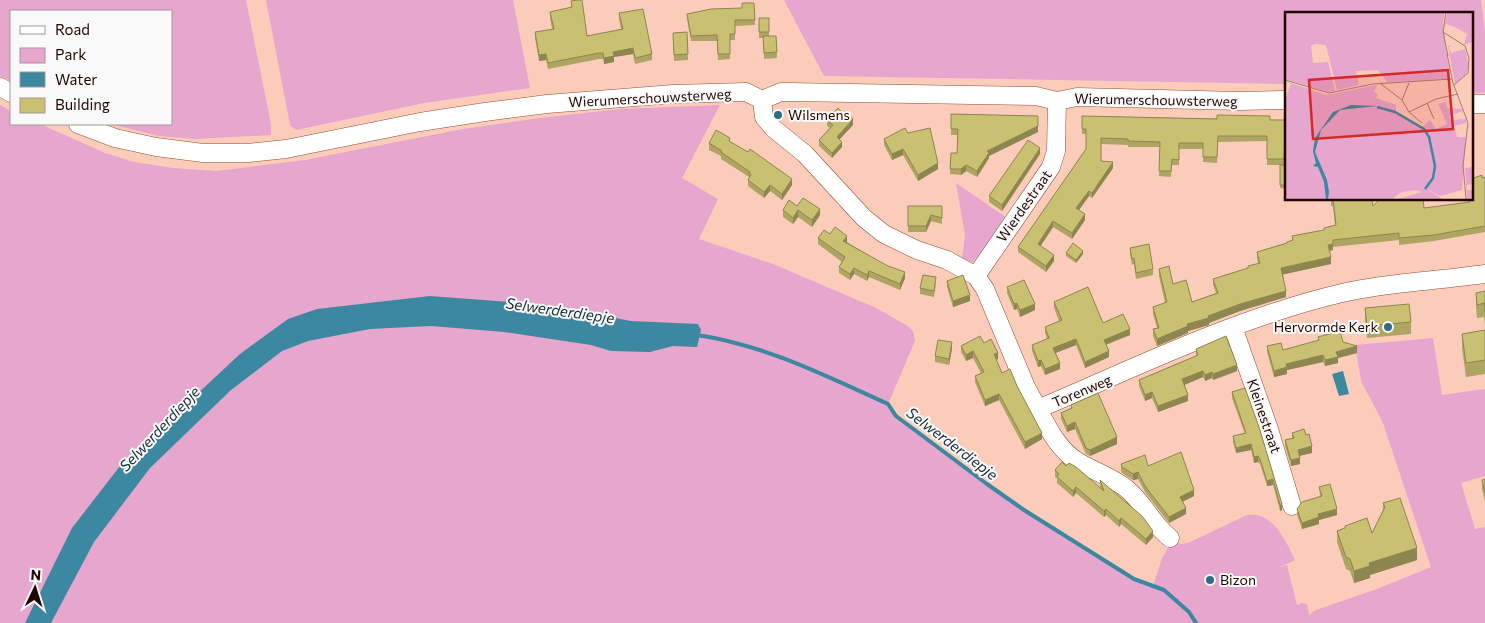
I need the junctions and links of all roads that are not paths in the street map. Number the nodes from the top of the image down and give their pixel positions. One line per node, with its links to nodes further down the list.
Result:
1 (762, 100): 3 (street, Wierumerschouwsterweg); 6 (street, Wierumerschouwsterweg); 8 (street, Torenweg)
2 (1285, 100): 3 (street, Wierumerschouwsterweg)
3 (1057, 101): 8 (street, Wierdestraat)
4 (1472, 104): 5 (street)
5 (1485, 104)
6 (81, 125)
7 (1485, 274): 9 (street, Torenweg)
8 (976, 276): 10 (street, Torenweg)
9 (1233, 327): 10 (street, Torenweg); 11 (street, Kleinestraat)
10 (1038, 410): 12 (street)
11 (1292, 506)
12 (1170, 538)

